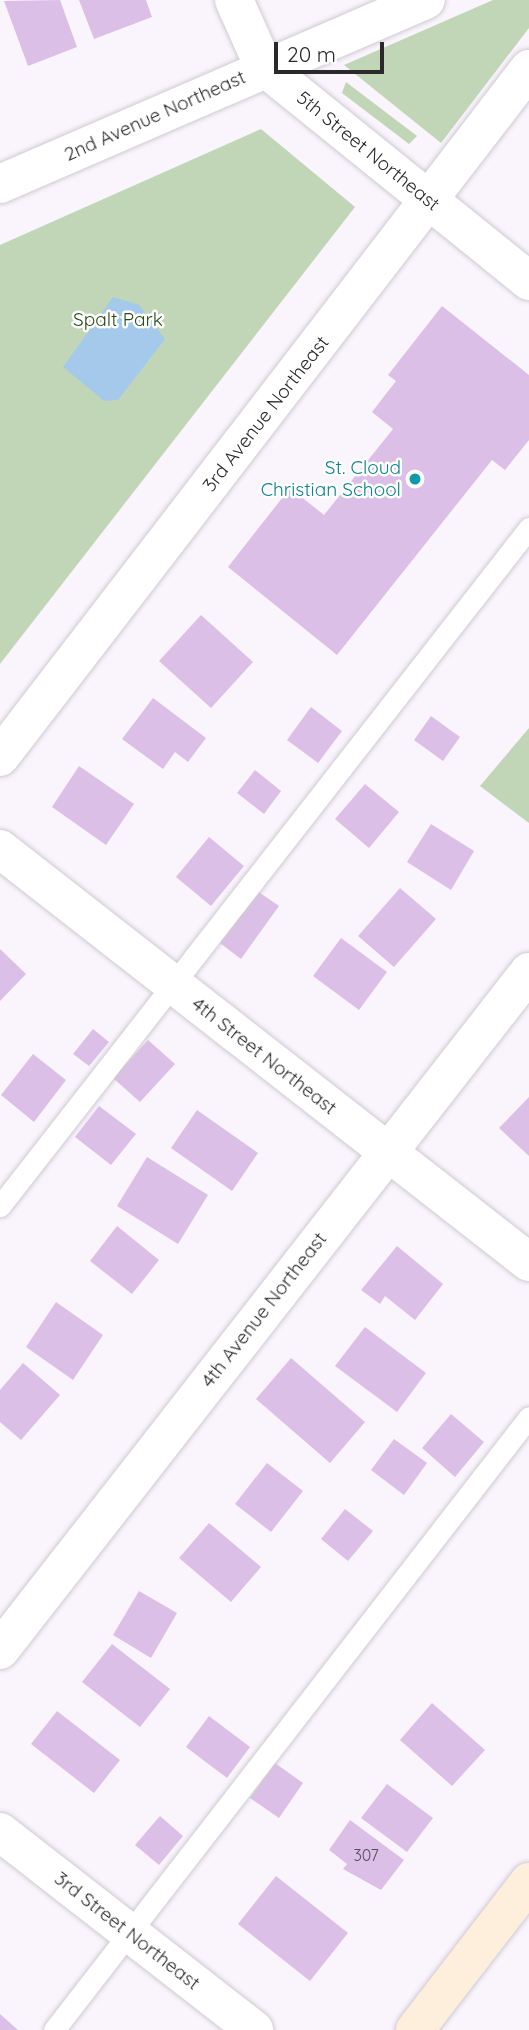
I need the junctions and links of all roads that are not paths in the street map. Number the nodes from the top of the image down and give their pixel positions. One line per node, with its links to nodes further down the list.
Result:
1 (234, 0): 3 (street, 5th Street Northeast)
2 (426, 0): 3 (street, 2nd Avenue Northeast)
3 (264, 67): 5 (street, 2nd Avenue Northeast); 6 (street, 5th Street Northeast)
4 (529, 69): 6 (street, 3rd Avenue Northeast)
5 (0, 184)
6 (430, 202): 7 (street, 5th Street Northeast); 9 (street, 3rd Avenue Northeast)
7 (529, 281)
8 (529, 528): 12 (lane)
9 (0, 757)
10 (0, 849): 12 (street, 4th Street Northeast)
11 (529, 972): 13 (street, 4th Avenue Northeast)
12 (173, 986): 13 (street, 4th Street Northeast); 14 (lane)
13 (387, 1151): 15 (street, 4th Street Northeast); 17 (street, 4th Avenue Northeast)
14 (0, 1206)
15 (529, 1262)
16 (529, 1417): 20 (lane)
17 (0, 1650)
18 (0, 1832): 20 (street, 3rd Street Northeast)
19 (529, 1882): 23 (street)
20 (130, 1933): 21 (lane); 22 (street, 3rd Street Northeast)
21 (54, 2030)
22 (254, 2030)
23 (415, 2030)

